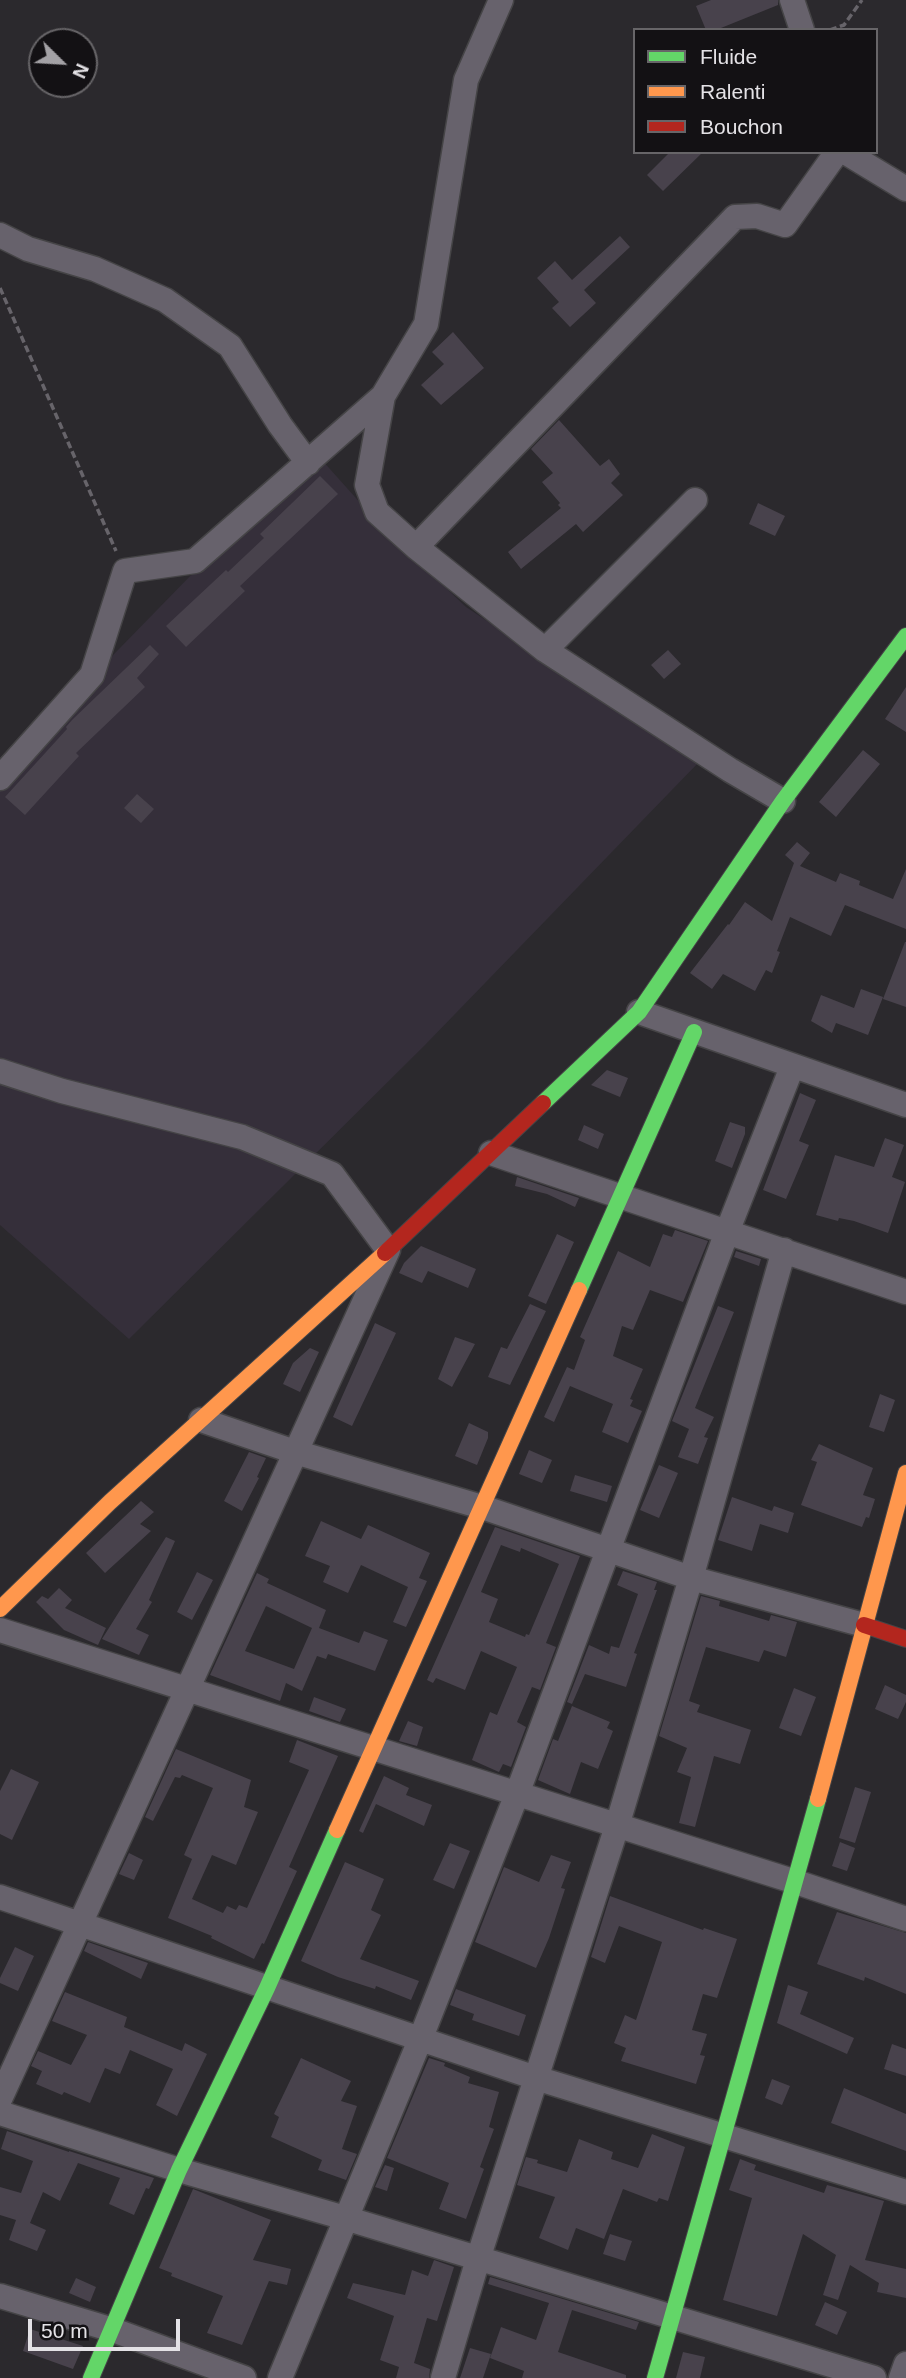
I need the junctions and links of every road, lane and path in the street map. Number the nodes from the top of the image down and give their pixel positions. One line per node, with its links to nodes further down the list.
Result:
1 (501, 0): 11 (street)
2 (792, 0): 4 (street)
3 (862, 0): 5 (path)
4 (801, 28)
5 (836, 28)
6 (836, 154): 14 (street)
7 (848, 154): 8 (street)
8 (906, 190)
9 (0, 235): 12 (street)
10 (0, 288): 15 (path)
11 (383, 396): 12 (street); 14 (street)
12 (308, 463): 15 (street)
13 (695, 500): 17 (street)
14 (416, 547): 17 (street)
15 (125, 571): 18 (street)
16 (906, 636): 19 (street)
17 (545, 650): 19 (street)
18 (0, 778)
19 (783, 802): 20 (street)
20 (639, 1012): 21 (street); 25 (street)
21 (694, 1032): 22 (street); 26 (street)
22 (792, 1067): 24 (street); 27 (street)
23 (0, 1071): 28 (street)
24 (906, 1105)
25 (491, 1153): 26 (street); 28 (street)
26 (621, 1198): 27 (street); 34 (street)
27 (727, 1232): 29 (street); 35 (street)
28 (388, 1250): 31 (street); 32 (street)
29 (784, 1250): 30 (street); 36 (street)
30 (906, 1292)
31 (201, 1420): 32 (street); 37 (street)
32 (295, 1452): 34 (street); 41 (street)
33 (906, 1473): 38 (street)
34 (482, 1507): 35 (street); 42 (street)
35 (607, 1550): 36 (street); 43 (street)
36 (691, 1578): 38 (street); 44 (street)
37 (0, 1609)
38 (864, 1625): 40 (street); 45 (street)
39 (0, 1630): 41 (street)
40 (906, 1639)
41 (188, 1689): 42 (street); 48 (street)
42 (373, 1748): 43 (street); 49 (street)
43 (517, 1794): 44 (street); 50 (street)
44 (617, 1826): 45 (street); 51 (street)
45 (796, 1882): 47 (street); 54 (street)
46 (0, 1897): 48 (street)
47 (906, 1919)
48 (79, 1923): 49 (street); 52 (street)
49 (267, 1988): 50 (street); 55 (street)
50 (420, 2040): 51 (street); 57 (street)
51 (536, 2078): 54 (street); 58 (street)
52 (0, 2099)
53 (0, 2113): 55 (street)
54 (722, 2135): 56 (street); 60 (street)
55 (179, 2170): 57 (street); 61 (street)
56 (906, 2192)
57 (345, 2218): 58 (street); 65 (street)
58 (478, 2259): 60 (street); 66 (street)
59 (0, 2296): 61 (street)
60 (674, 2317): 67 (street); 68 (street)
61 (113, 2330): 63 (street); 64 (street)
62 (906, 2364): 69 (street)
63 (91, 2378)
64 (244, 2378)
65 (280, 2378)
66 (443, 2378)
67 (655, 2378)
68 (874, 2378)
69 (901, 2378)

